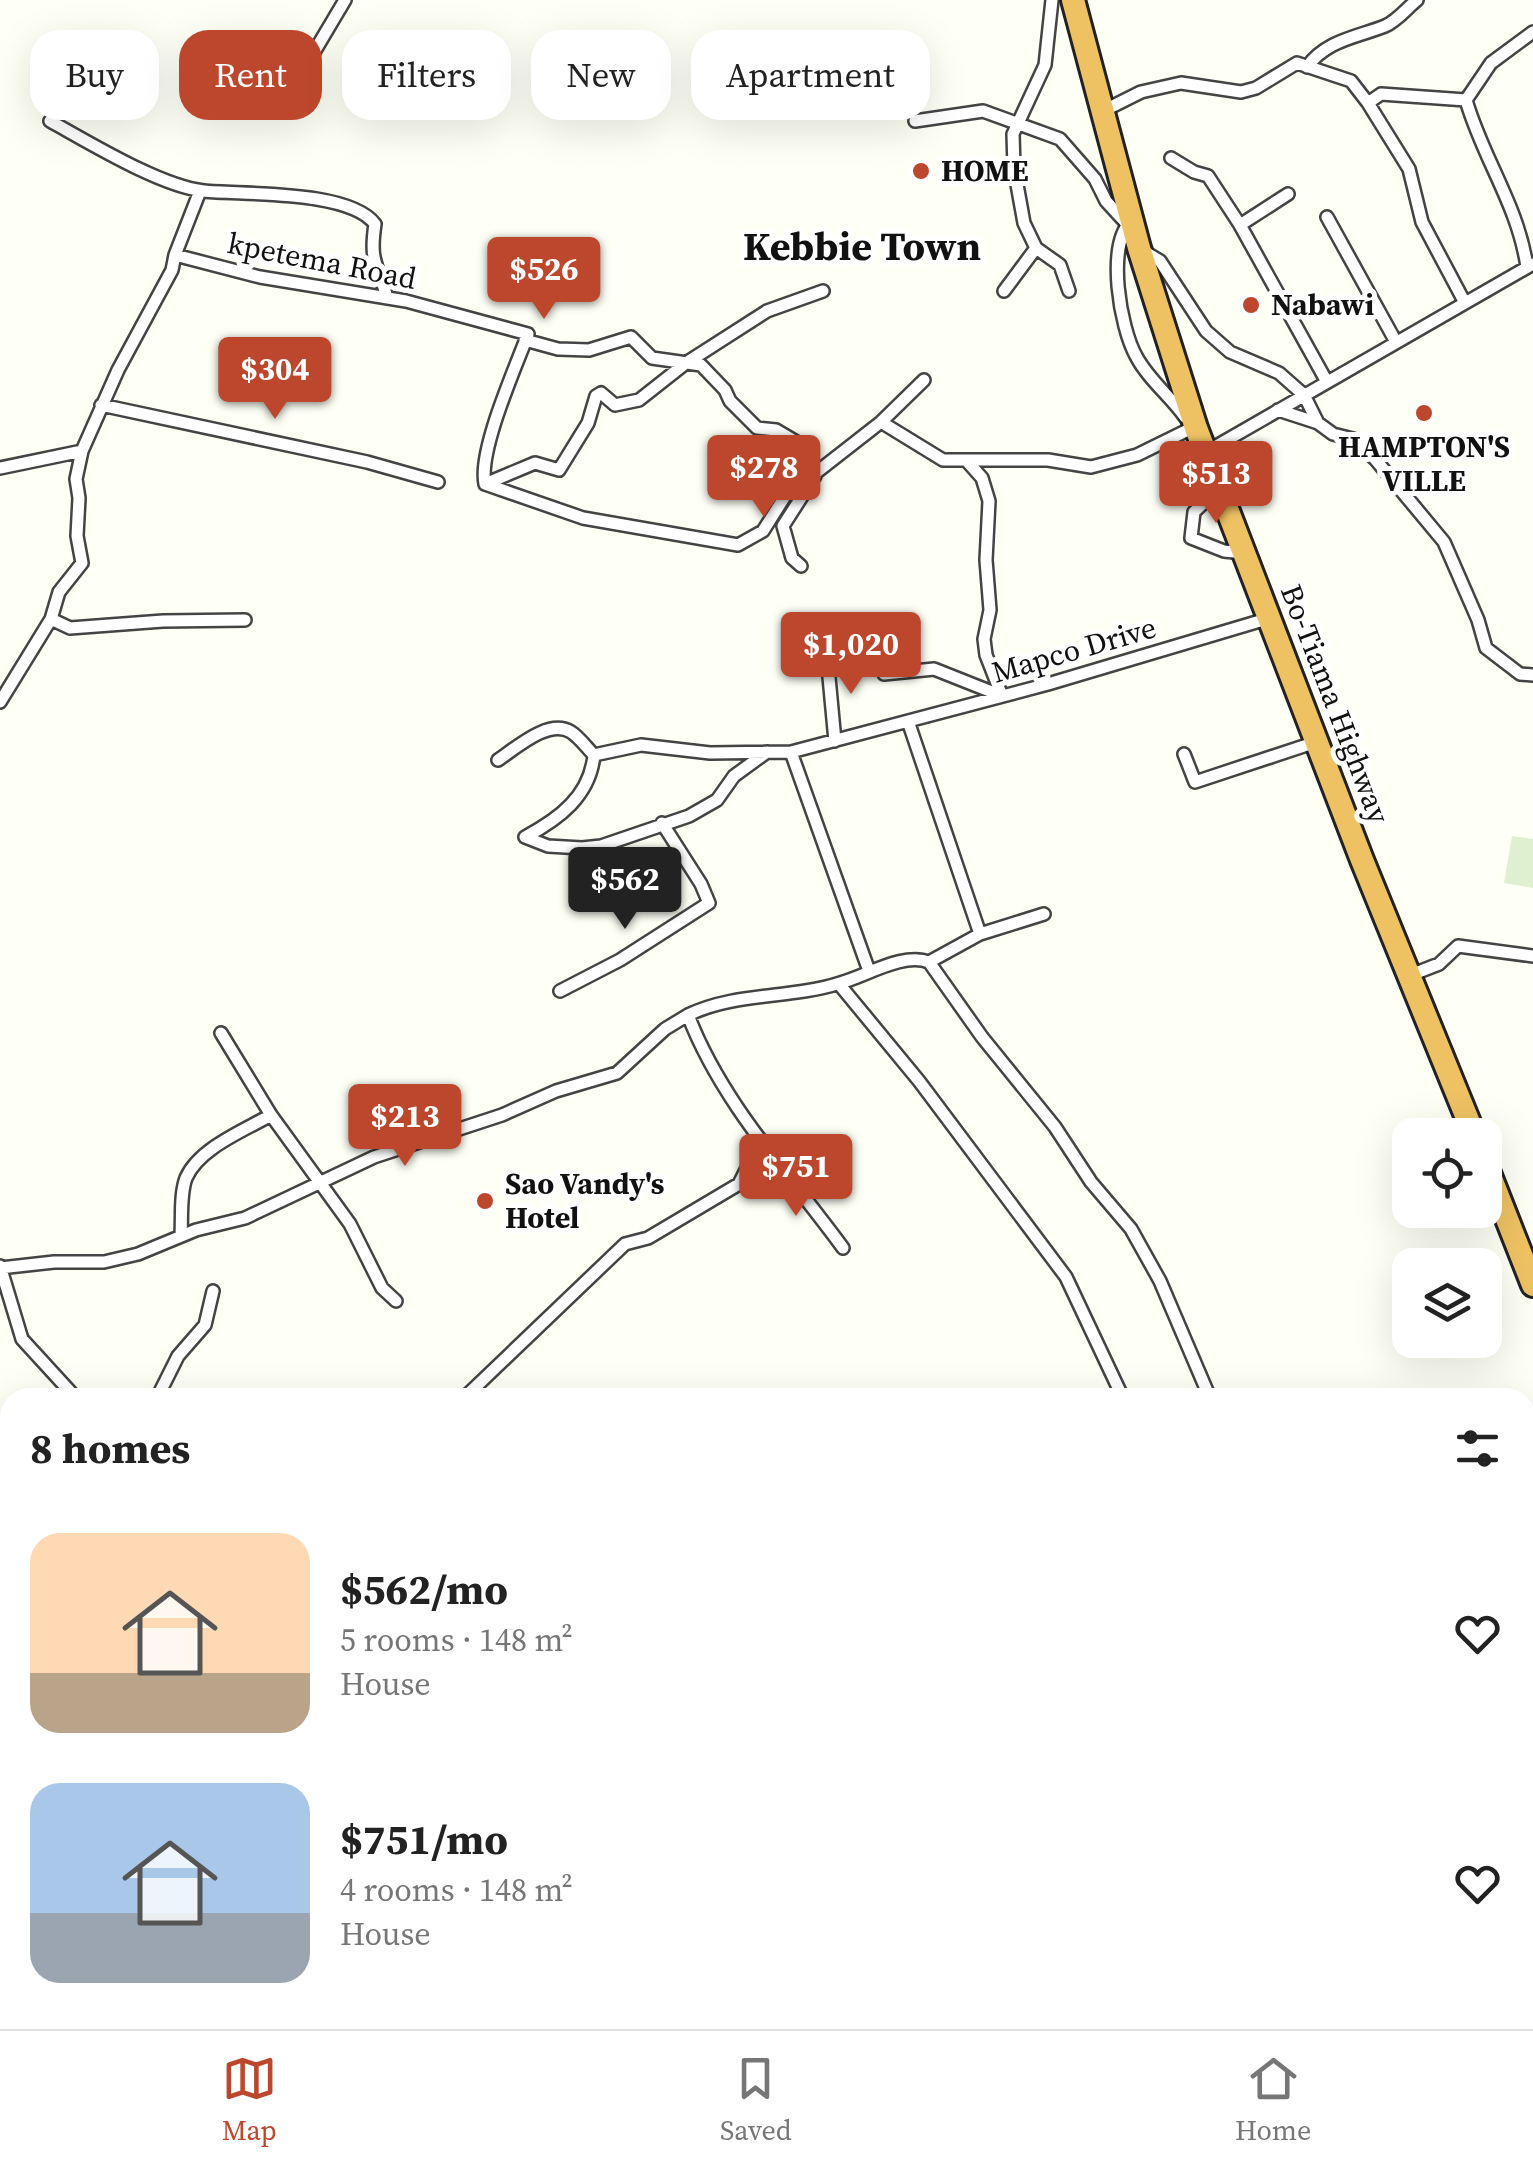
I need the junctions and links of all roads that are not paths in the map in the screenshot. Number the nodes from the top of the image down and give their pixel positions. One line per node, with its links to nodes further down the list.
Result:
1 (346, 0): 6 (street)
2 (1052, 0): 13 (street)
3 (1073, 0): 10 (highway, Bo-Tiama Highway)
4 (1417, 0): 7 (street)
5 (1533, 32): 8 (street)
6 (322, 39)
7 (1308, 67): 9 (street); 10 (street)
8 (1466, 100): 9 (street); 23 (street)
9 (1368, 103): 28 (street)
10 (1101, 112): 18 (highway, Bo-Tiama Highway)
11 (50, 121): 15 (street)
12 (915, 122): 13 (street)
13 (1018, 123): 18 (street); 20 (street)
14 (1171, 158): 19 (street)
15 (200, 191): 22 (street, kpetema Road); 27 (street)
16 (1288, 194): 19 (street)
17 (1326, 217): 30 (street)
18 (1129, 223): 21 (highway, Bo-Tiama Highway); 39 (street)
19 (1240, 225): 33 (street)
20 (1036, 248): 25 (street); 26 (street)
21 (1139, 248): 34 (street); 39 (highway, Bo-Tiama Highway)
22 (175, 255): 27 (street, kpetema Road); 35 (street)
23 (1530, 265): 28 (street)
24 (823, 291): 31 (street)
25 (1004, 291)
26 (1069, 291)
27 (388, 298): 29 (street, kpetema Road)
28 (1464, 303): 30 (street)
29 (525, 340): 31 (street, kpetema Road); 47 (street)
30 (1396, 342): 33 (street)
31 (686, 364): 46 (street); 47 (street)
32 (924, 380): 37 (street)
33 (1326, 382): 34 (street)
34 (1304, 396): 36 (street); 38 (street)
35 (101, 405): 40 (street); 45 (street)
36 (1278, 410): 38 (street); 41 (street)
37 (881, 422): 42 (street); 44 (street)
38 (1318, 423): 56 (street)
39 (1194, 428): 41 (highway, Bo-Tiama Highway); 42 (street)
40 (82, 451): 43 (street); 52 (street)
41 (1206, 452): 48 (highway, Bo-Tiama Highway)
42 (966, 460): 57 (street)
43 (0, 468)
44 (817, 472): 46 (street); 50 (street)
45 (438, 482)
46 (800, 482): 47 (street)
47 (485, 484)
48 (1219, 488): 49 (highway, Bo-Tiama Highway); 49 (street)
49 (1244, 553): 51 (highway, Bo-Tiama Highway)
50 (801, 566)
51 (1271, 618): 57 (street, Mapco Drive); 61 (highway, Bo-Tiama Highway)
52 (51, 620): 53 (street); 58 (street)
53 (244, 620)
54 (827, 656): 60 (street)
55 (884, 674): 57 (street)
56 (1533, 675)
57 (1002, 696): 59 (street, Mapco Drive)
58 (0, 702)
59 (908, 721): 60 (street, Mapco Drive); 69 (street)
60 (834, 741): 63 (street, Mapco Drive)
61 (1319, 741): 64 (street); 73 (highway, Bo-Tiama Highway)
62 (767, 752): 63 (street, Mapco Drive); 65 (street, Mapco Drive); 67 (street)
63 (791, 752): 72 (street)
64 (1184, 754)
65 (594, 755): 66 (street); 67 (street)
66 (498, 760)
67 (662, 823): 75 (street)
68 (1044, 914): 69 (street)
69 (980, 934): 71 (street)
70 (1533, 956): 73 (street)
71 (930, 962): 72 (street); 93 (street)
72 (869, 971): 74 (street)
73 (1408, 976): 79 (highway, Bo-Tiama Highway)
74 (839, 984): 76 (street); 92 (street)
75 (560, 991)
76 (688, 1015): 80 (street); 81 (street)
77 (221, 1033): 78 (street)
78 (271, 1114): 81 (street); 83 (street)
79 (1467, 1118)
80 (778, 1160): 84 (street); 91 (street)
81 (319, 1184): 83 (street); 88 (street)
82 (1502, 1207): 86 (highway)
83 (181, 1234): 85 (street)
84 (843, 1248)
85 (0, 1267): 89 (street)
86 (1533, 1286)
87 (212, 1291): 90 (street)
88 (396, 1301)
89 (67, 1388)
90 (161, 1388)
91 (474, 1388)
92 (1118, 1388)
93 (1206, 1388)

